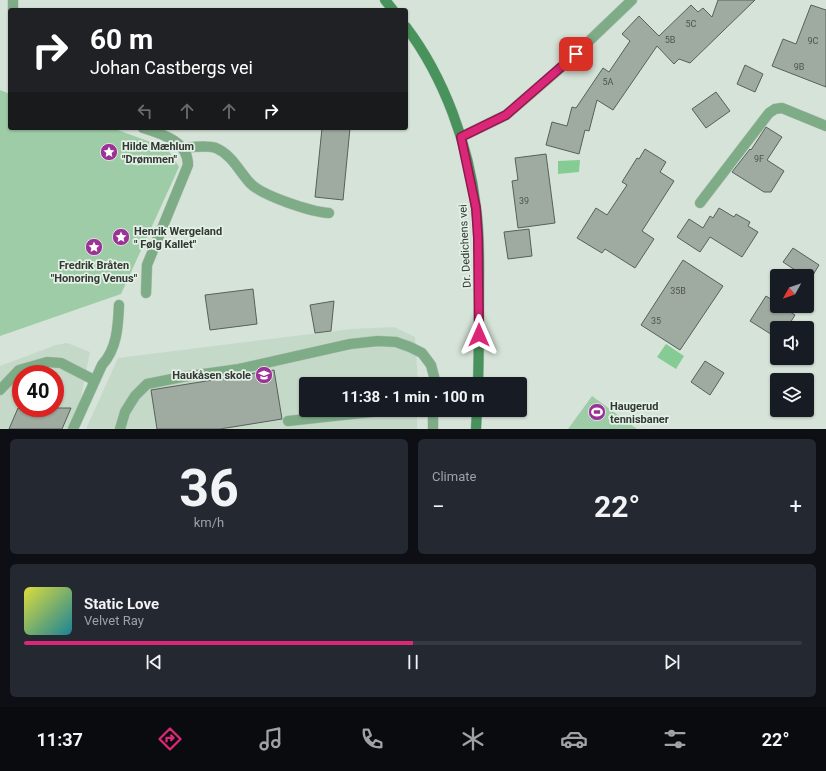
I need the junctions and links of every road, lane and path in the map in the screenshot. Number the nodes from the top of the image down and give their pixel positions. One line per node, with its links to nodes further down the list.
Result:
1 (385, 0): 3 (street)
2 (630, 1): 7 (street)
3 (391, 8)
4 (408, 29): 7 (street, Dr. Dedichens vei)
5 (826, 126): 9 (street)
6 (151, 130): 8 (street)
7 (461, 137): 14 (street, Dr. Dedichens vei)
8 (183, 148): 10 (street); 11 (street)
9 (700, 203)
10 (329, 213)
11 (146, 293)
12 (119, 305): 15 (street)
13 (434, 377): 22 (street)
14 (478, 377)
15 (94, 380): 16 (street); 21 (street)
16 (0, 390)
17 (330, 417): 20 (street)
18 (433, 417): 23 (street)
19 (477, 417): 24 (street)
20 (288, 422)
21 (73, 429)
22 (120, 429)
23 (433, 429)
24 (476, 429)

